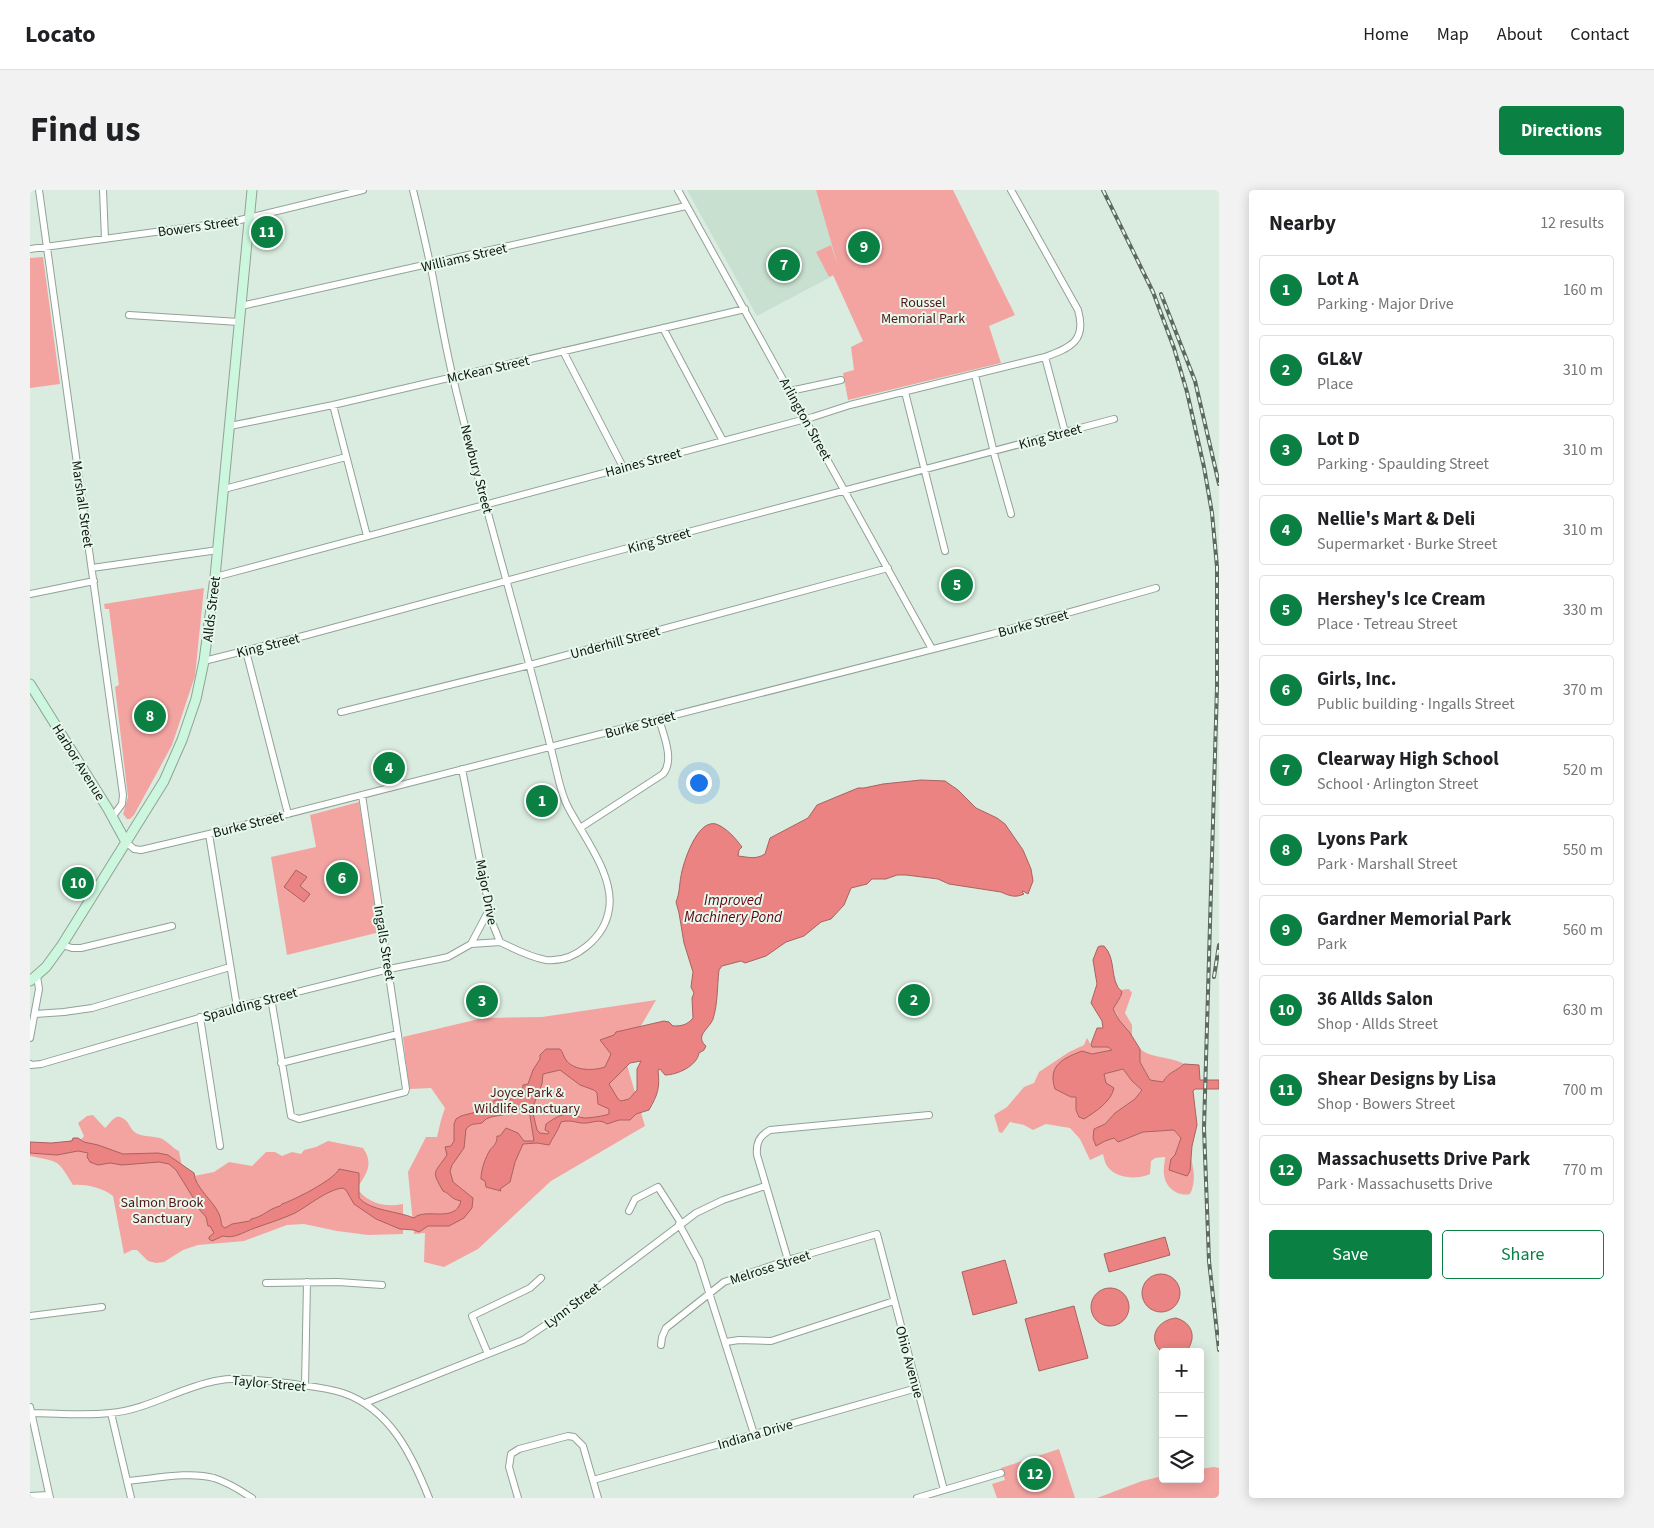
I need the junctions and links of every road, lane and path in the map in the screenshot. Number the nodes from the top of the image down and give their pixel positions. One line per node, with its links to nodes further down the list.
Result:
1 (39, 190): 11 (street, Marshall Street)
2 (103, 190): 10 (street)
3 (252, 190): 9 (street, Allds Street)
4 (363, 190): 9 (street, Bowers Street)
5 (413, 190): 13 (street, Newbury Street)
6 (678, 190): 8 (street, Arlington Street)
7 (1011, 190): 20 (street, Haines Street)
8 (686, 206): 13 (street, Williams Street); 15 (street, Arlington Street)
9 (250, 219): 10 (street, Bowers Street); 14 (street, Allds Street)
10 (105, 239): 11 (street, Bowers Street)
11 (48, 247): 12 (street, Bowers Street); 43 (street, Marshall Street)
12 (30, 249)
13 (430, 265): 14 (street, Williams Street); 22 (street, Newbury Street)
14 (241, 306): 17 (street, Allds Street)
15 (745, 309): 18 (street, McKean Street); 24 (street, Arlington Street)
16 (129, 315): 17 (street)
17 (240, 322): 29 (street, Allds Street)
18 (663, 328): 19 (street, McKean Street); 31 (street)
19 (563, 351): 22 (street, McKean Street); 34 (street)
20 (1045, 357): 21 (street, Haines Street); 30 (street)
21 (975, 375): 25 (street, Haines Street); 32 (street)
22 (452, 376): 26 (street, McKean Street); 38 (street, Newbury Street)
23 (840, 380): 24 (street)
24 (790, 391): 27 (street, Arlington Street)
25 (905, 392): 27 (street, Haines Street); 35 (street)
26 (333, 405): 29 (street, McKean Street); 33 (street)
27 (805, 419): 31 (street, Haines Street); 37 (street, Arlington Street)
28 (1114, 419): 30 (street, King Street)
29 (230, 426): 36 (street, Allds Street)
30 (1066, 432): 32 (street, King Street)
31 (723, 441): 34 (street, Haines Street)
32 (994, 451): 35 (street, King Street); 39 (street)
33 (346, 457): 36 (street); 40 (street)
34 (623, 467): 38 (street, Haines Street)
35 (925, 469): 37 (street, King Street); 42 (street)
36 (224, 489): 41 (street, Allds Street)
37 (845, 491): 44 (street, Arlington Street); 47 (street, King Street)
38 (486, 504): 40 (street, Haines Street); 47 (street, Newbury Street)
39 (1011, 514)
40 (367, 536): 45 (street, Haines Street)
41 (218, 550): 43 (street); 45 (street, Allds Street)
42 (946, 551)
43 (92, 568): 46 (street, Marshall Street)
44 (888, 568): 50 (street, Arlington Street); 53 (street, Underhill Street)
45 (215, 577): 52 (street, Allds Street)
46 (94, 581): 49 (street); 61 (street, Marshall Street)
47 (507, 581): 51 (street, King Street); 53 (street, Newbury Street)
48 (1156, 588): 50 (street, Burke Street)
49 (30, 594)
50 (932, 649): 56 (street, Burke Street)
51 (246, 651): 52 (street, King Street); 60 (street)
52 (204, 661): 64 (street, Allds Street)
53 (530, 665): 55 (street, Underhill Street); 57 (street, Newbury Street)
54 (30, 684): 61 (street, Harbor Avenue)
55 (341, 712)
56 (658, 719): 57 (street, Burke Street); 62 (street)
57 (551, 746): 58 (street, Burke Street); 62 (street, Major Drive)
58 (462, 769): 59 (street, Burke Street); 65 (street, Major Drive)
59 (362, 795): 60 (street, Burke Street); 71 (street, Ingalls Street)
60 (288, 814): 63 (street, Burke Street)
61 (113, 816): 64 (street, Harbor Avenue)
62 (580, 828): 67 (street, Major Drive)
63 (209, 834): 64 (street, Burke Street); 70 (street)
64 (126, 842): 68 (street, Allds Street)
65 (489, 910): 67 (street, Major Drive); 69 (street)
66 (172, 926): 68 (street)
67 (500, 942): 69 (street, Spaulding Street)
68 (62, 944): 72 (street, Allds Street)
69 (471, 944): 71 (street, Spaulding Street)
70 (230, 967): 74 (street); 75 (street)
71 (389, 969): 73 (street, Spaulding Street); 77 (street, Ingalls Street)
72 (33, 979): 75 (street)
73 (271, 998): 74 (street, Spaulding Street); 80 (street)
74 (236, 1007): 76 (street, Spaulding Street)
75 (35, 1014): 78 (street)
76 (200, 1017): 79 (street, Spaulding Street); 82 (street)
77 (398, 1034): 80 (street); 80 (street, Ingalls Street)
78 (30, 1038)
79 (30, 1064)
80 (281, 1064)
81 (929, 1115): 83 (street)
82 (220, 1146)
83 (765, 1186): 85 (street, Lynn Street); 87 (street)
84 (629, 1211): 85 (street)
85 (680, 1224): 92 (street); 98 (street, Lynn Street)
86 (877, 1234): 87 (street, Melrose Street); 93 (street, Ohio Avenue)
87 (788, 1260): 92 (street, Melrose Street)
88 (541, 1278): 98 (street)
89 (307, 1282): 90 (street); 91 (street); 99 (street)
90 (266, 1283)
91 (382, 1285)
92 (710, 1293): 96 (street); 97 (street, Melrose Street)
93 (894, 1301): 96 (street); 100 (street, Ohio Avenue)
94 (102, 1307): 95 (street)
95 (30, 1316)
96 (726, 1342): 104 (street)
97 (661, 1345)
98 (488, 1354): 101 (street, Lynn Street)
99 (305, 1386): 101 (street, Taylor Street); 103 (street, Taylor Street)
100 (917, 1388): 104 (street, Indiana Drive); 108 (street, Ohio Avenue)
101 (366, 1404): 113 (street, Taylor Street)
102 (31, 1411): 103 (street, Taylor Street); 110 (street)
103 (110, 1413): 107 (street)
104 (754, 1434): 106 (street, Indiana Drive)
105 (1000, 1474): 108 (street)
106 (593, 1480): 114 (street); 115 (street)
107 (127, 1481): 111 (street); 112 (street)
108 (944, 1490): 116 (street)
109 (30, 1496): 110 (street)
110 (50, 1496)
111 (131, 1498)
112 (252, 1498)
113 (429, 1498)
114 (518, 1498)
115 (598, 1498)
116 (917, 1498)

